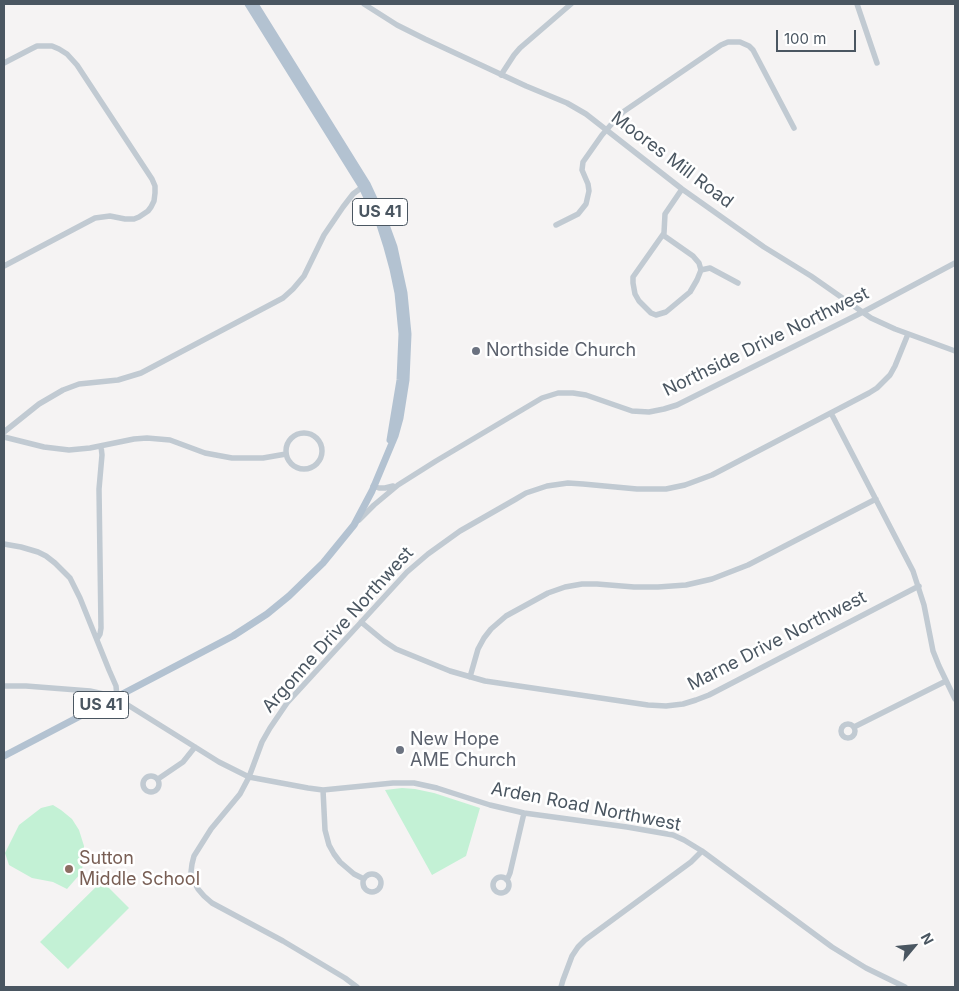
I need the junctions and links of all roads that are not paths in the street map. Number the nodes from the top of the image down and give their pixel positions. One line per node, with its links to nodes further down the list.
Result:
1 (248, 4): 11 (main road, US 41)
2 (255, 4): 11 (main road, US 41)
3 (364, 4): 8 (street, Moores Mill Road)
4 (572, 4): 8 (street)
5 (857, 4): 7 (street)
6 (4, 63): 16 (street)
7 (877, 63)
8 (501, 75): 10 (street, Moores Mill Road)
9 (794, 128): 10 (street)
10 (606, 130): 12 (street, Moores Mill Road); 13 (street)
11 (365, 186): 23 (street); 28 (main road, US 41)
12 (682, 189): 14 (street); 19 (street, Moores Mill Road)
13 (556, 225)
14 (663, 235): 17 (street); 17 (street)
15 (955, 263): 19 (street, Northside Drive Northwest)
16 (4, 266)
17 (701, 270): 18 (street)
18 (738, 284)
19 (862, 312): 20 (street, Moores Mill Road); 27 (street, Northside Drive Northwest)
20 (908, 334): 21 (street, Moores Mill Road); 22 (street, Argonne Drive Northwest)
21 (955, 351)
22 (831, 413): 30 (street); 34 (street, Argonne Drive Northwest)
23 (4, 432)
24 (4, 437): 25 (street)
25 (101, 446): 26 (street); 35 (street)
26 (286, 454): 26 (street)
27 (398, 485): 28 (street, Northside Drive Northwest); 29 (street, Northside Drive Northwest)
28 (372, 489): 29 (street); 31 (main road, Northside Drive Northwest / US 41)
29 (388, 493): 31 (street, Northside Drive Northwest)
30 (876, 499): 33 (street); 36 (street)
31 (354, 525): 39 (main road, Northside Drive Northwest / US 41)
32 (4, 544): 35 (street)
33 (919, 586): 36 (street, Marne Drive Northwest); 37 (street)
34 (361, 622): 36 (street, Marne Drive Northwest); 44 (street, Argonne Drive Northwest)
35 (97, 639): 39 (street)
36 (470, 677)
37 (946, 681): 40 (street); 41 (street)
38 (4, 686): 39 (street, Arden Road Northwest)
39 (118, 697): 42 (street, Arden Road Northwest); 43 (main road, Northside Drive Northwest / US 41)
40 (955, 699)
41 (854, 728)
42 (195, 747): 44 (street, Arden Road Northwest); 45 (street)
43 (4, 756)
44 (249, 777): 46 (street, Arden Road Northwest); 51 (street, Argonne Drive Northwest)
45 (158, 779)
46 (323, 790): 47 (street, Arden Road Northwest); 49 (street)
47 (524, 813): 48 (street, Arden Road Northwest); 50 (street)
48 (702, 851): 52 (street); 53 (street, Arden Road Northwest)
49 (364, 879)
50 (506, 880)
51 (357, 987)
52 (561, 987)
53 (905, 987)

